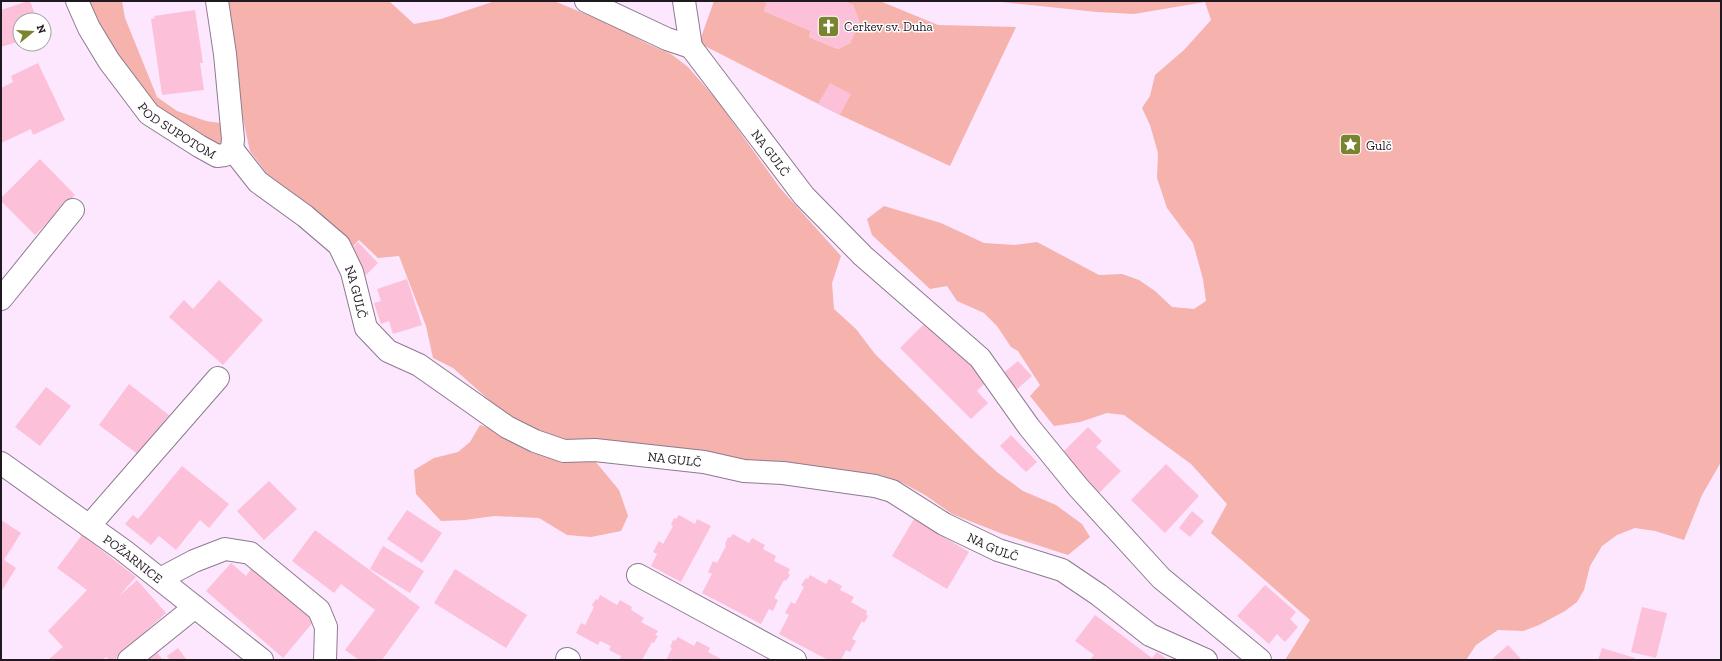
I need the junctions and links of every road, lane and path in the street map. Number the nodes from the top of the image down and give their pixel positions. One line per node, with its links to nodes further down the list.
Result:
1 (77, 1): 6 (street, POD SUPOTOM)
2 (216, 1): 6 (street, POD SUPOTOM)
3 (586, 1): 5 (street)
4 (684, 1): 5 (street, NA GULČ)
5 (691, 46): 20 (street, NA GULČ)
6 (232, 150): 19 (street, NA GULČ)
7 (73, 210): 8 (street)
8 (1, 300)
9 (218, 378): 11 (street)
10 (1, 463): 11 (street, POŽARNICE)
11 (89, 526): 13 (street, POŽARNICE)
12 (638, 576): 18 (street)
13 (160, 579): 14 (street, POŽARNICE); 17 (street)
14 (195, 607): 15 (street); 16 (street, POŽARNICE)
15 (129, 660)
16 (262, 660)
17 (325, 660)
18 (795, 660)
19 (1206, 660)
20 (1260, 660)

